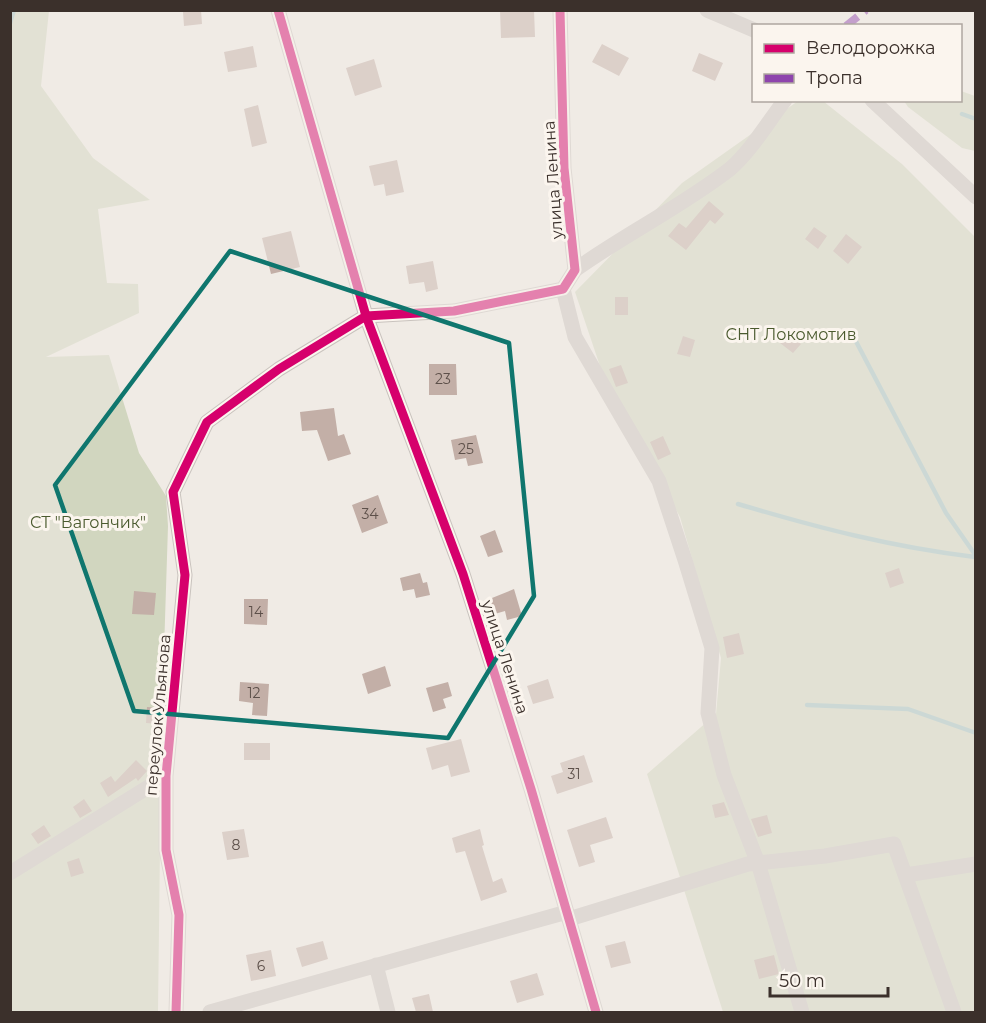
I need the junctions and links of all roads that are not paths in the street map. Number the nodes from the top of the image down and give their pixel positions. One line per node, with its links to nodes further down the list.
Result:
1 (278, 10): 10 (street, улица Ленина)
2 (560, 10): 8 (street, улица Ленина)
3 (707, 10): 4 (street)
4 (752, 30)
5 (783, 102): 8 (street)
6 (874, 102): 7 (street)
7 (975, 197)
8 (575, 270): 9 (street)
9 (563, 288): 10 (street); 12 (street)
10 (366, 316): 11 (street, переулок Ульянова); 16 (street, улица Ленина)
11 (166, 776): 14 (street); 18 (street, переулок Ульянова)
12 (758, 863): 15 (street); 16 (street); 22 (street)
13 (975, 864): 15 (street)
14 (10, 873)
15 (906, 875): 23 (street)
16 (568, 916): 17 (street); 21 (street, улица Ленина)
17 (376, 965): 19 (street); 20 (street)
18 (176, 1012)
19 (210, 1012)
20 (388, 1012)
21 (596, 1012)
22 (802, 1012)
23 (954, 1012)

